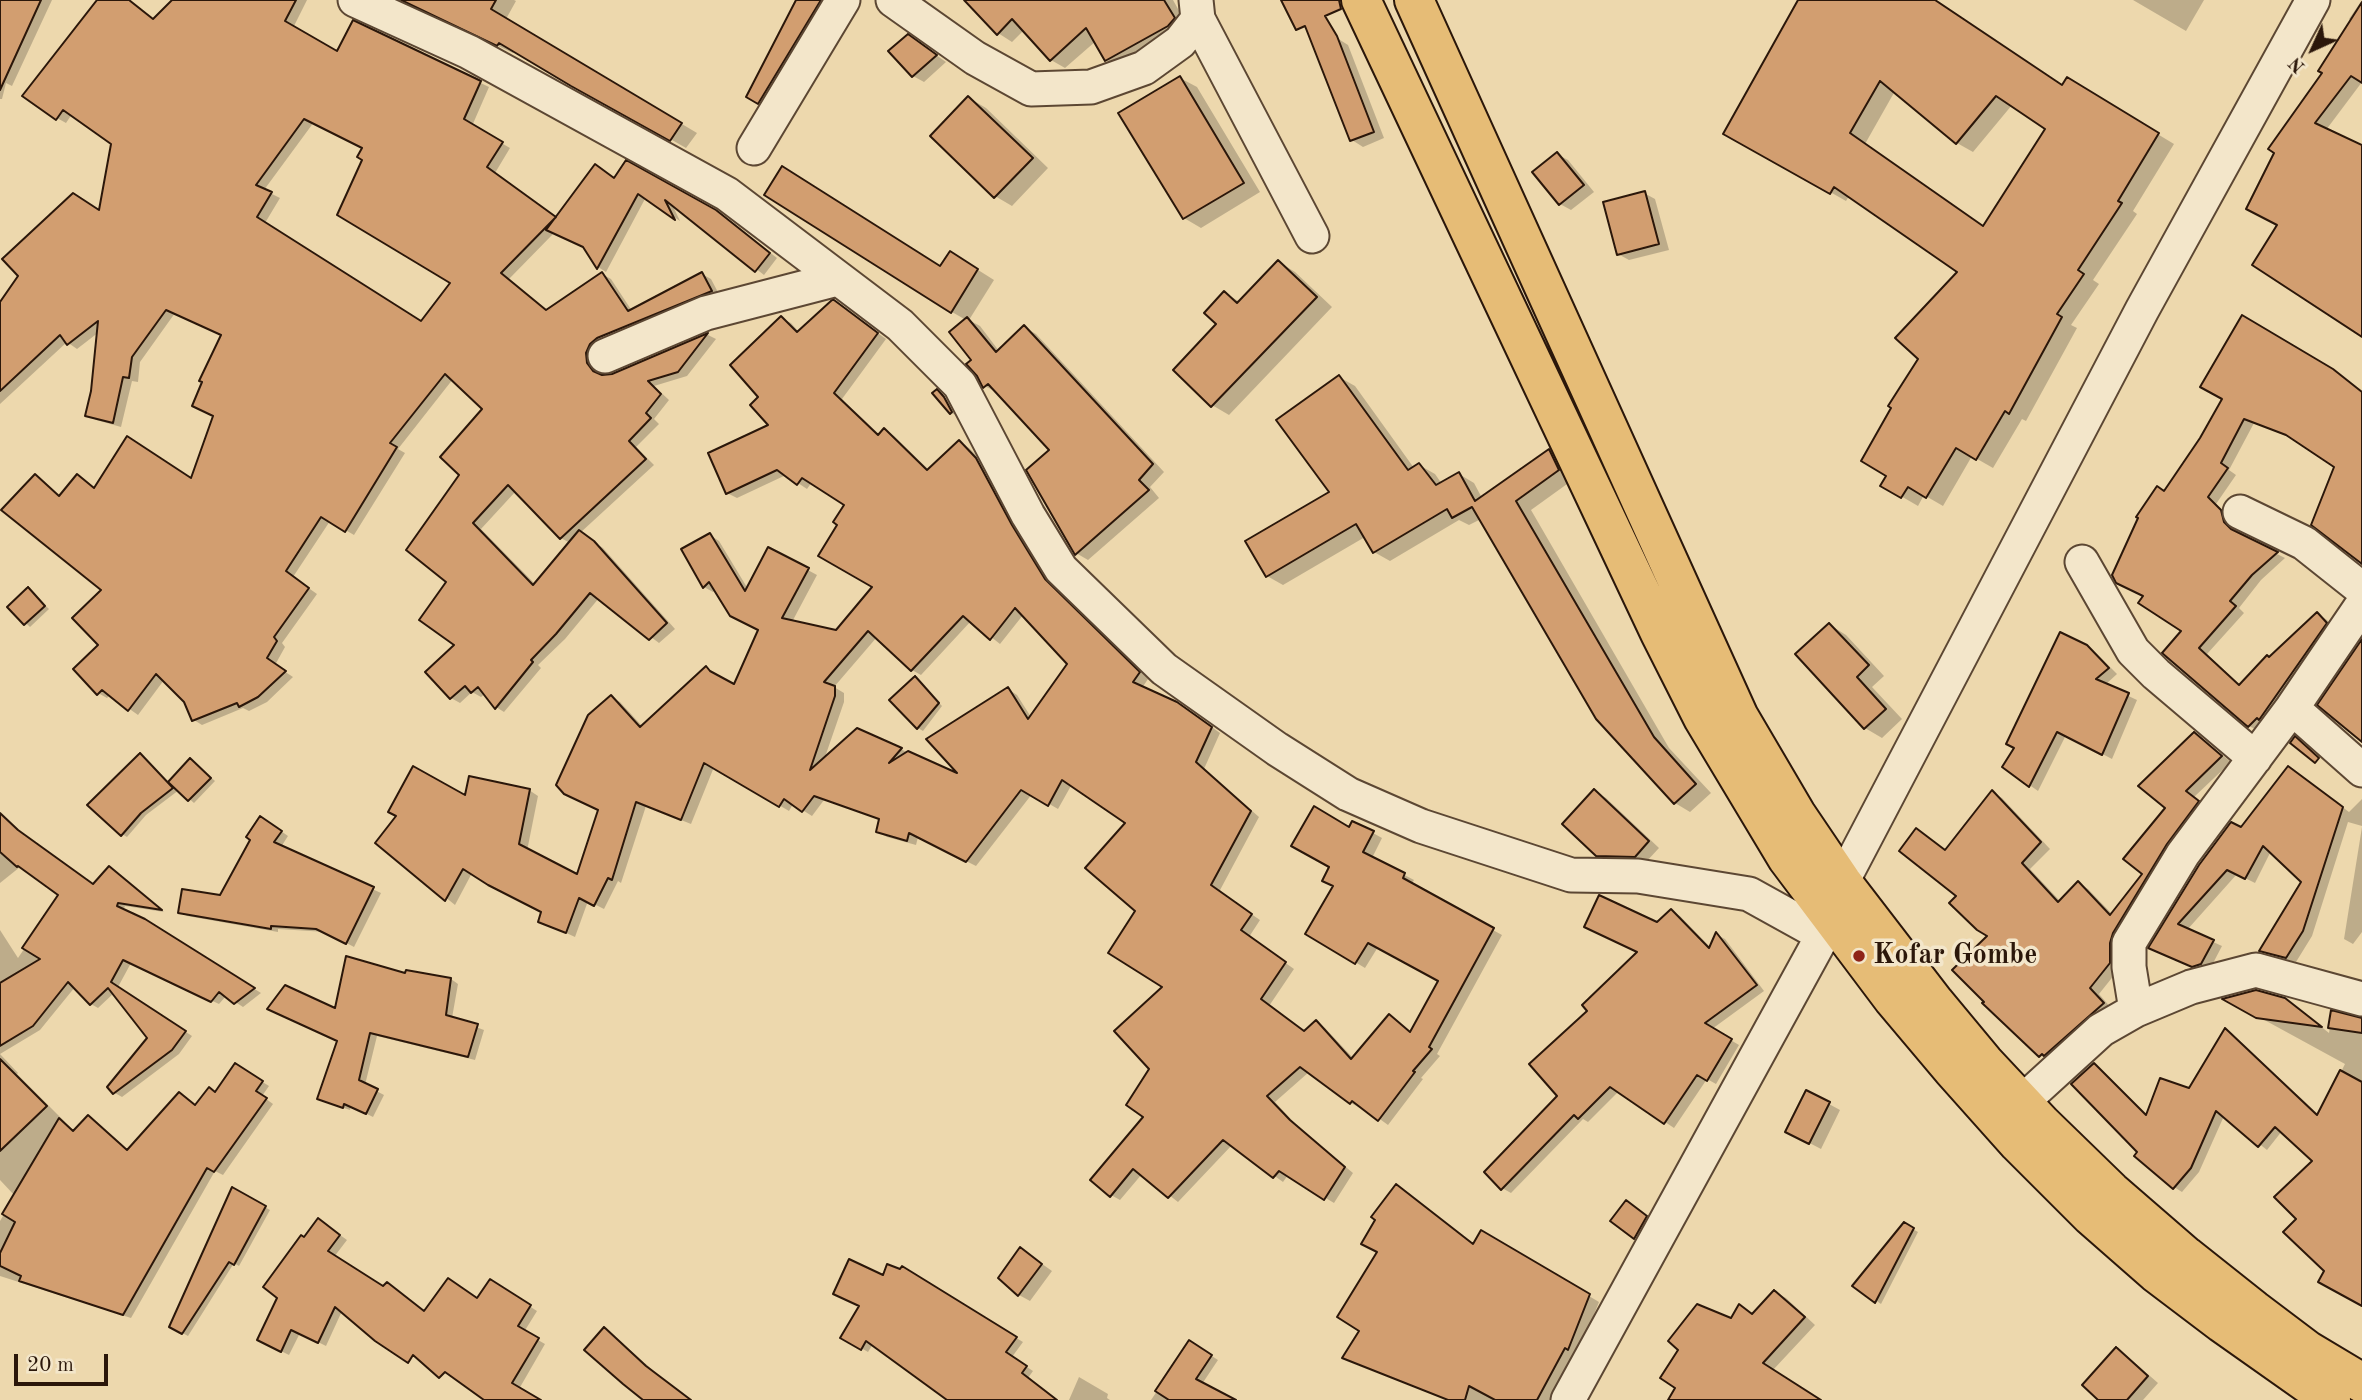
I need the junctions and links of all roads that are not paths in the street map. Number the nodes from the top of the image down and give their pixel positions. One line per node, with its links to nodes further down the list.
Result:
1 (355, 0): 10 (street)
2 (843, 0): 8 (street)
3 (892, 0): 7 (street)
4 (1361, 0): 20 (highway)
5 (1414, 0): 19 (highway)
6 (2313, 0): 19 (street)
7 (1197, 10): 9 (street)
8 (754, 148)
9 (1312, 236)
10 (837, 279): 11 (street); 20 (street)
11 (605, 356)
12 (2240, 512): 14 (street)
13 (2082, 562): 17 (street)
14 (2362, 589)
15 (2362, 605): 16 (street)
16 (2292, 708): 17 (street); 18 (street)
17 (2255, 758): 22 (street)
18 (2362, 770)
19 (1842, 882): 23 (highway)
20 (1829, 929): 25 (street); 26 (highway)
21 (2362, 999): 22 (street)
22 (2136, 1010): 23 (street)
23 (2022, 1102): 24 (highway)
24 (2362, 1383)
25 (1568, 1400)
26 (2331, 1400)

